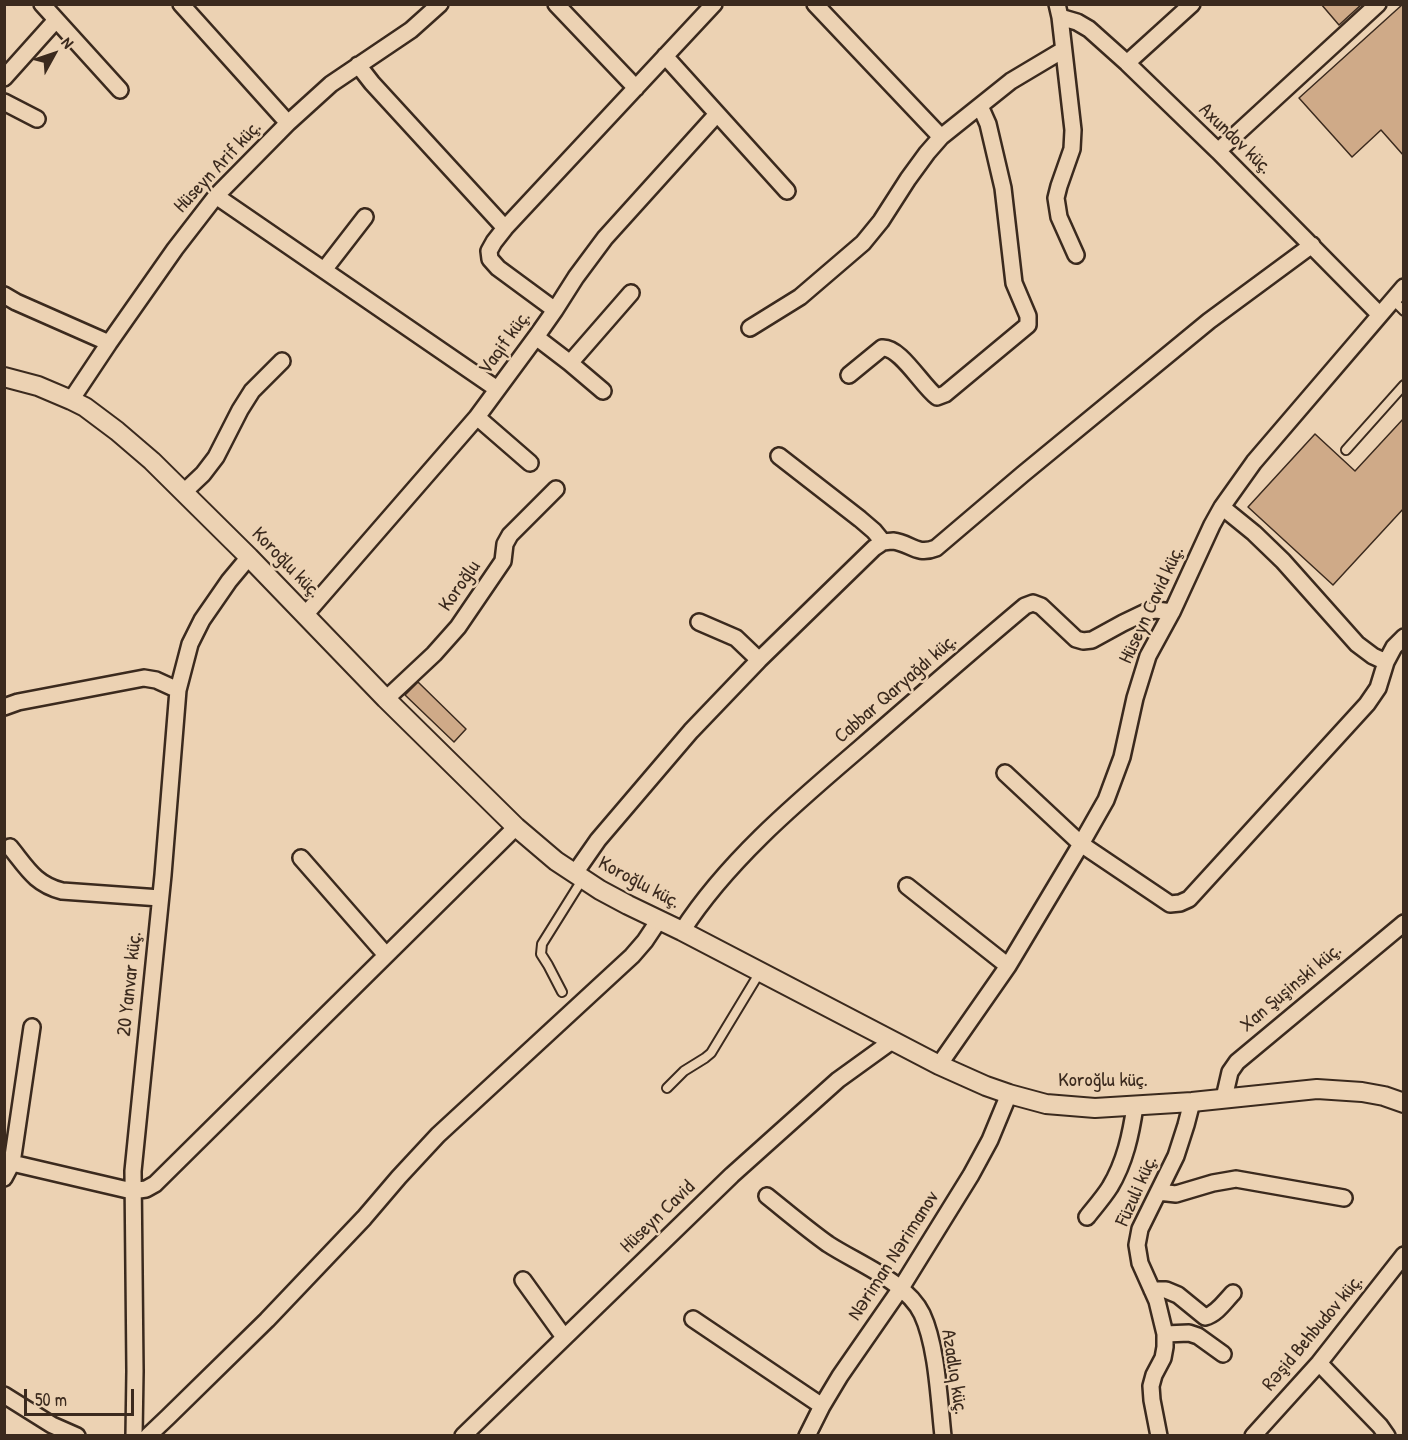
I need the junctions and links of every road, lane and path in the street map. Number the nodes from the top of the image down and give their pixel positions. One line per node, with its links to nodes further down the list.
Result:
1 (42, 4): 10 (street)
2 (181, 4): 22 (street)
3 (440, 4): 14 (street, Hüseyn Arif küç.)
4 (556, 4): 16 (street)
5 (714, 4): 12 (street, Vaqif küç.)
6 (815, 4): 23 (street)
7 (1192, 4): 13 (street)
8 (1378, 4): 24 (street)
9 (1058, 11): 11 (street); 13 (street, Axundov küç.)
10 (56, 20): 15 (street); 17 (street)
11 (1063, 50): 19 (street); 30 (street)
12 (665, 56): 16 (street, Vaqif küç.); 20 (street)
13 (1126, 63): 24 (street, Axundov küç.)
14 (358, 65): 22 (street, Hüseyn Arif küç.); 28 (street)
15 (4, 78)
16 (636, 88): 28 (street, Vaqif küç.)
17 (120, 90)
18 (4, 102): 21 (street)
19 (980, 106): 23 (street); 44 (street)
20 (717, 114): 25 (street); 36 (street)
21 (37, 119)
22 (288, 123): 26 (street, Hüseyn Arif küç.)
23 (941, 137): 39 (street)
24 (1218, 151): 29 (street, Axundov küç.)
25 (787, 191)
26 (216, 196): 31 (street); 41 (street, Hüseyn Arif küç.)
27 (365, 217): 31 (street)
28 (505, 228): 36 (street, Vaqif küç.)
29 (1312, 245): 38 (street, Axundov küç.); 57 (street)
30 (1076, 255)
31 (324, 270): 47 (street)
32 (1404, 287): 35 (street, Hüseyn Cavid küç.)
33 (631, 293): 43 (street)
34 (4, 294): 41 (street)
35 (1392, 299): 37 (lane); 38 (street, Hüseyn Cavid küç.)
36 (555, 310): 40 (street, Vaqif küç.)
37 (1404, 311)
38 (1379, 314): 56 (street, Hüseyn Cavid küç.)
39 (750, 328)
40 (536, 337): 43 (street); 47 (street, Vaqif küç.)
41 (109, 343): 49 (street, Hüseyn Arif küç.)
42 (282, 361): 55 (street)
43 (570, 363): 48 (street)
44 (849, 375)
45 (4, 377): 49 (street, Koroğlu küç.)
46 (1404, 385): 51 (lane)
47 (497, 389): 50 (street, Vaqif küç.)
48 (603, 391)
49 (71, 400): 55 (street, Koroğlu küç.)
50 (477, 417): 53 (street); 60 (street, Vaqif küç.)
51 (1346, 450)
52 (779, 456): 57 (street)
53 (530, 463)
54 (556, 489): 66 (street, Koroğlu)
55 (184, 492): 58 (street, Koroğlu küç.)
56 (1222, 507): 59 (street, Hüseyn Cavid küç.); 64 (street)
57 (883, 542): 63 (street)
58 (249, 557): 60 (street, Koroğlu küç.); 65 (street, 20 Yanvar küç.)
59 (1172, 612): 70 (street, Hüseyn Cavid küç.); 78 (street, Cabbar Qaryağdı küç.)
60 (305, 615): 66 (street, Koroğlu küç.)
61 (699, 622): 63 (street)
62 (1404, 637): 64 (street)
63 (759, 660): 73 (street)
64 (1386, 662): 70 (street)
65 (178, 690): 67 (street); 75 (street, 20 Yanvar küç.)
66 (386, 699): 69 (street, Koroğlu küç.)
67 (4, 707)
68 (1005, 773): 70 (street)
69 (516, 827): 73 (street, Koroğlu küç.); 79 (street)
70 (1081, 844): 80 (street, Hüseyn Cavid küç.)
71 (10, 847): 75 (street)
72 (301, 858): 79 (street)
73 (579, 876): 76 (street, Koroğlu küç.); 82 (lane)
74 (907, 885): 80 (street)
75 (160, 898): 94 (street, 20 Yanvar küç.)
76 (659, 920): 78 (street, Koroğlu küç.); 113 (street)
77 (1404, 923): 88 (street, Xan Şuşinski küç.)
78 (682, 931): 81 (street, Koroğlu küç.)
79 (386, 955): 94 (street)
80 (1008, 966): 85 (street, Hüseyn Cavid küç.)
81 (760, 972): 84 (street, Koroğlu küç.); 86 (lane)
82 (562, 992)
83 (32, 1028): 92 (street)
84 (892, 1041): 85 (street, Koroğlu küç.); 106 (street, Hüseyn Cavid)
85 (939, 1065): 87 (street, Koroğlu küç.)
86 (667, 1088)
87 (1009, 1094): 91 (street, Koroğlu küç.); 101 (street, Nəriman Nərimanov)
88 (1224, 1098): 89 (street, Koroğlu küç.); 90 (street, Koroğlu küç.)
89 (1192, 1102): 91 (street, Koroğlu küç.); 95 (street, Füzuli küç.)
90 (1404, 1103)
91 (1136, 1106): 98 (street)
92 (12, 1163): 93 (street); 94 (street)
93 (4, 1178)
94 (132, 1191): 112 (street, 20 Yanvar küç.)
95 (1158, 1192): 97 (street); 102 (street, Füzuli küç.)
96 (767, 1196): 101 (street, Azadlıq küç.)
97 (1344, 1198)
98 (1087, 1217)
99 (1404, 1255): 108 (street, Rəşid Behbudov küç.)
100 (524, 1280): 106 (street)
101 (900, 1288): 110 (street, Nəriman Nərimanov); 116 (street, Azadlıq küç.)
102 (1152, 1290): 103 (street); 105 (street, Füzuli küç.)
103 (1233, 1293)
104 (693, 1319): 110 (street)
105 (1165, 1334): 107 (street); 117 (street, Füzuli küç.)
106 (564, 1337): 114 (street, Hüseyn Cavid)
107 (1223, 1354)
108 (1318, 1363): 118 (street, Rəşid Behbudov küç.); 119 (street)
109 (4, 1395): 111 (street)
110 (822, 1406): 115 (street, Nəriman Nərimanov)
111 (77, 1436)
112 (134, 1436)
113 (148, 1436)
114 (463, 1436)
115 (807, 1436)
116 (944, 1436)
117 (1159, 1436)
118 (1253, 1436)
119 (1387, 1436)

